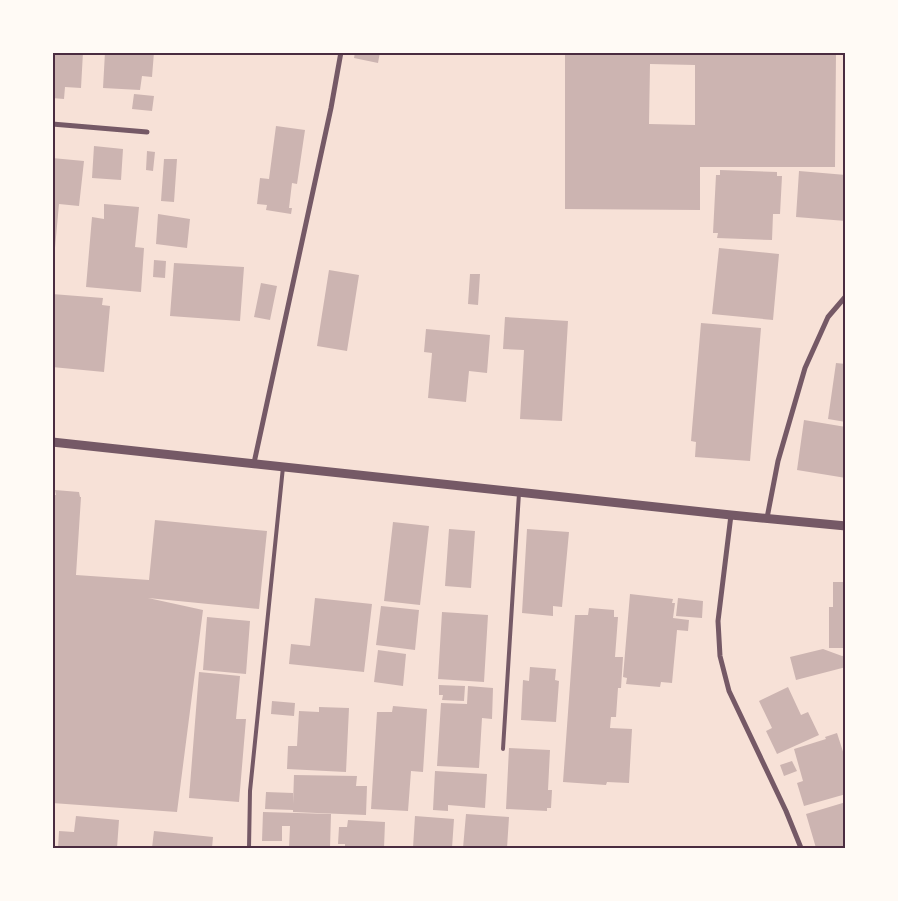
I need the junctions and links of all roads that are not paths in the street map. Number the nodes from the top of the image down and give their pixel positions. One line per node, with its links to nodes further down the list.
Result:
1 (341, 52): 6 (street)
2 (52, 124): 3 (street)
3 (147, 132)
4 (846, 296): 10 (street)
5 (52, 442): 6 (street)
6 (254, 463): 7 (street)
7 (283, 466): 8 (street); 13 (lane)
8 (519, 493): 9 (street); 12 (lane)
9 (731, 515): 10 (street); 14 (street)
10 (767, 518): 11 (street)
11 (846, 526)
12 (503, 749)
13 (249, 848)
14 (801, 848)

